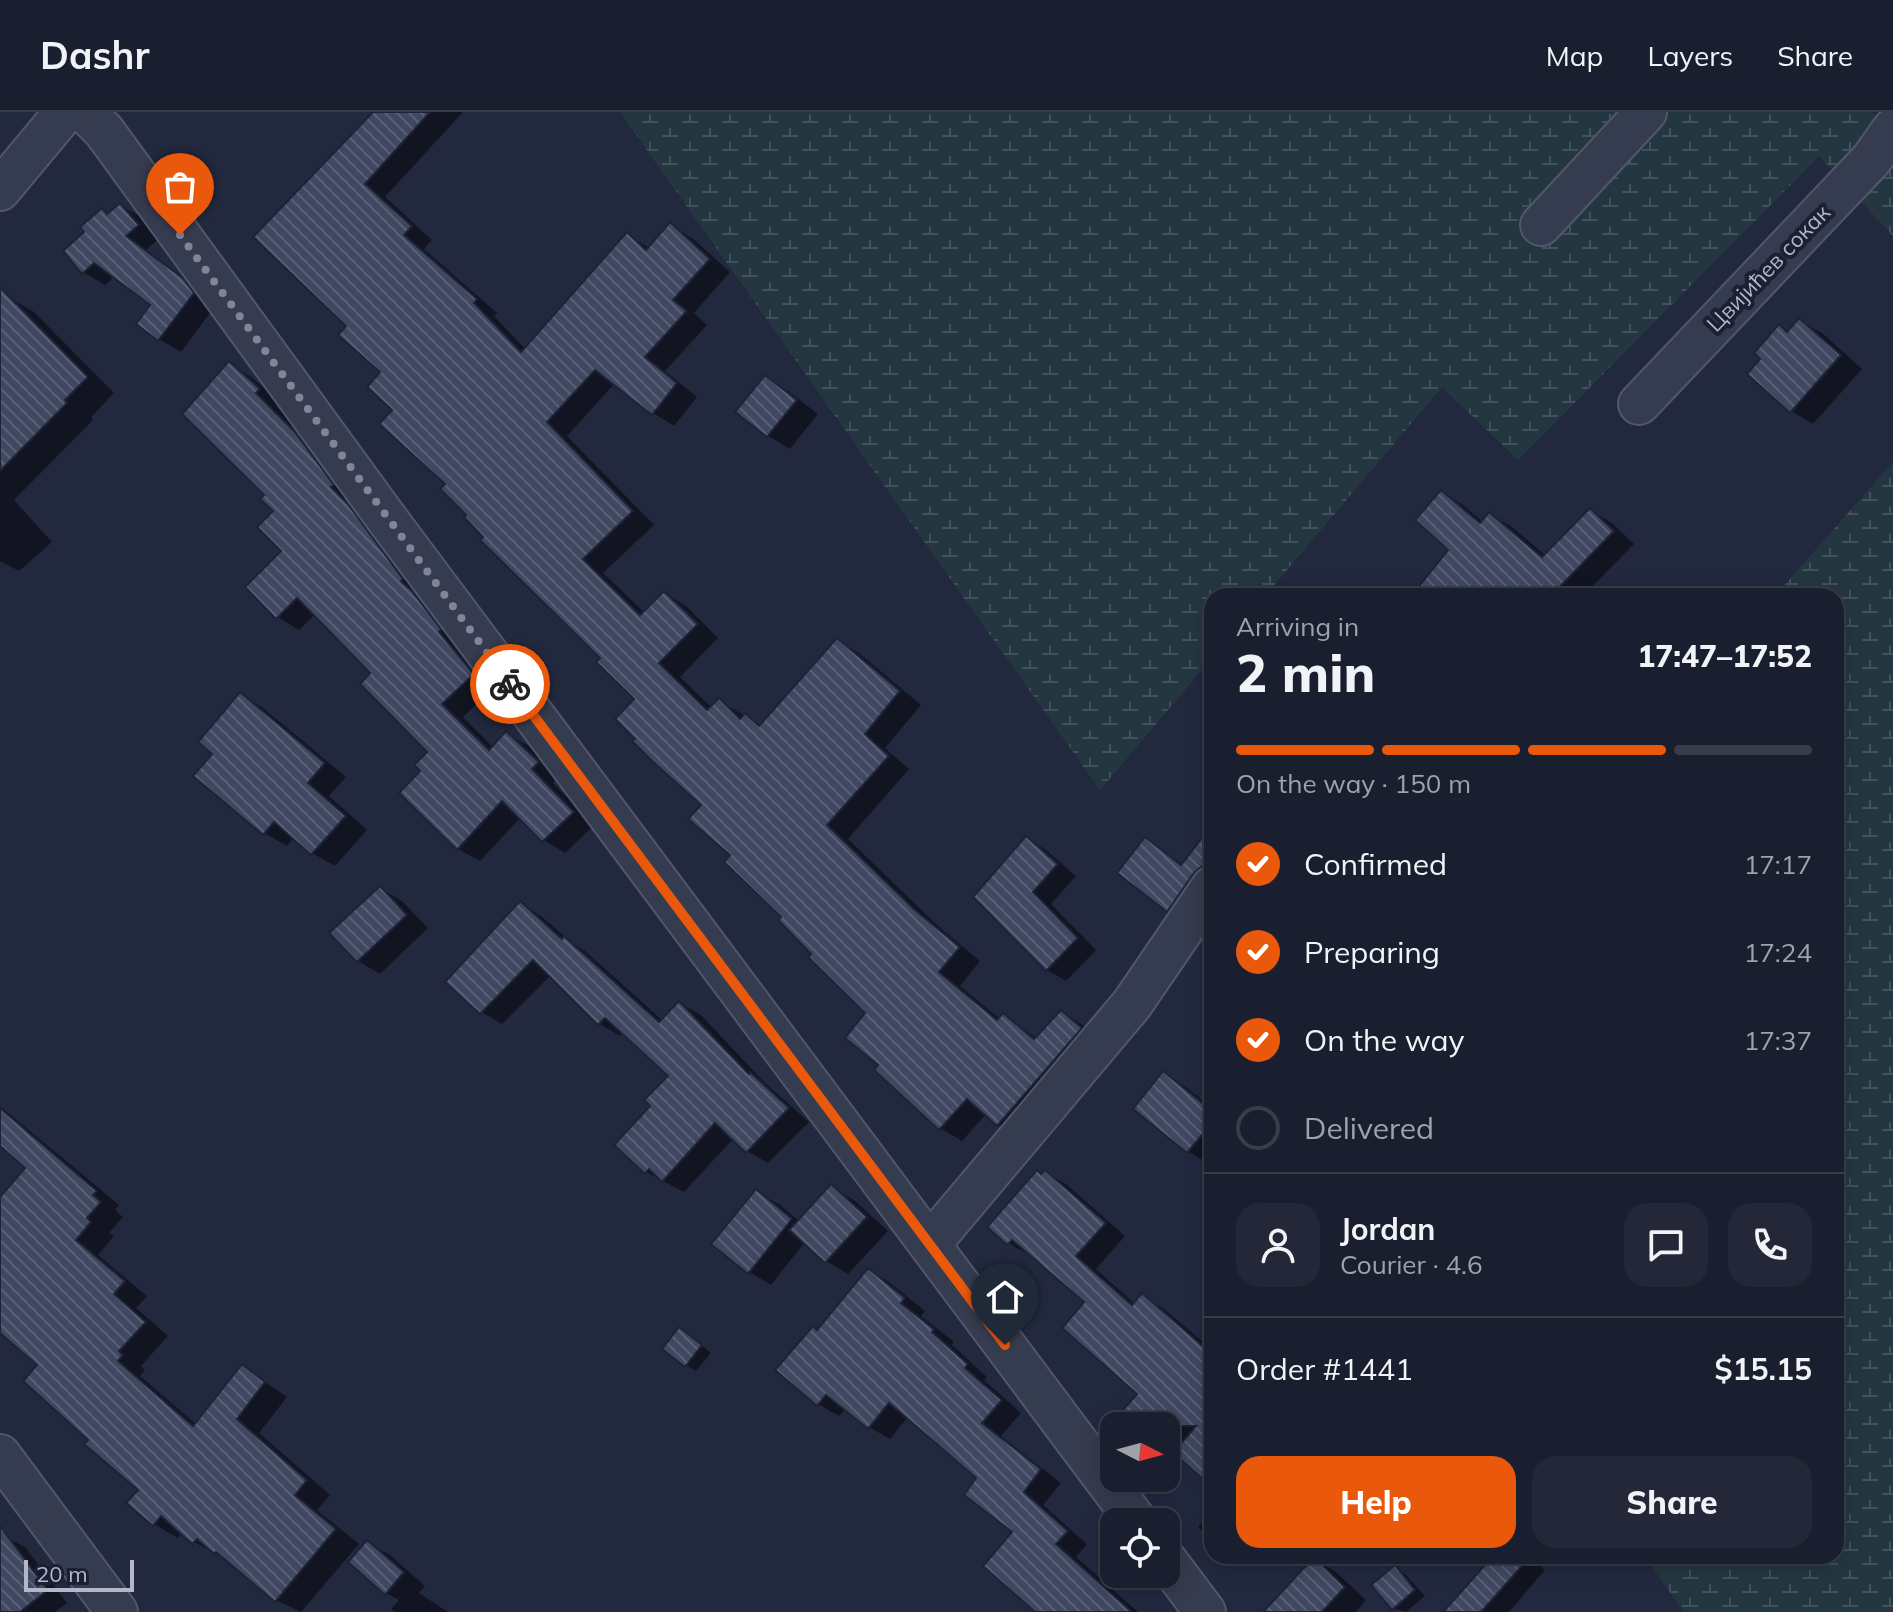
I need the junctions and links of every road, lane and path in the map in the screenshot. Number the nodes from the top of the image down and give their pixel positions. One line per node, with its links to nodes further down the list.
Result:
1 (65, 112): 5 (street)
2 (85, 112): 9 (street)
3 (1646, 112): 6 (street)
4 (1893, 129): 7 (street, Цвијићев сокак)
5 (0, 190)
6 (1541, 225)
7 (1639, 404)
8 (1204, 899): 9 (street)
9 (930, 1244): 11 (street)
10 (0, 1455): 13 (street)
11 (1127, 1508)
12 (1180, 1579): 14 (street)
13 (117, 1612)
14 (1205, 1612)

